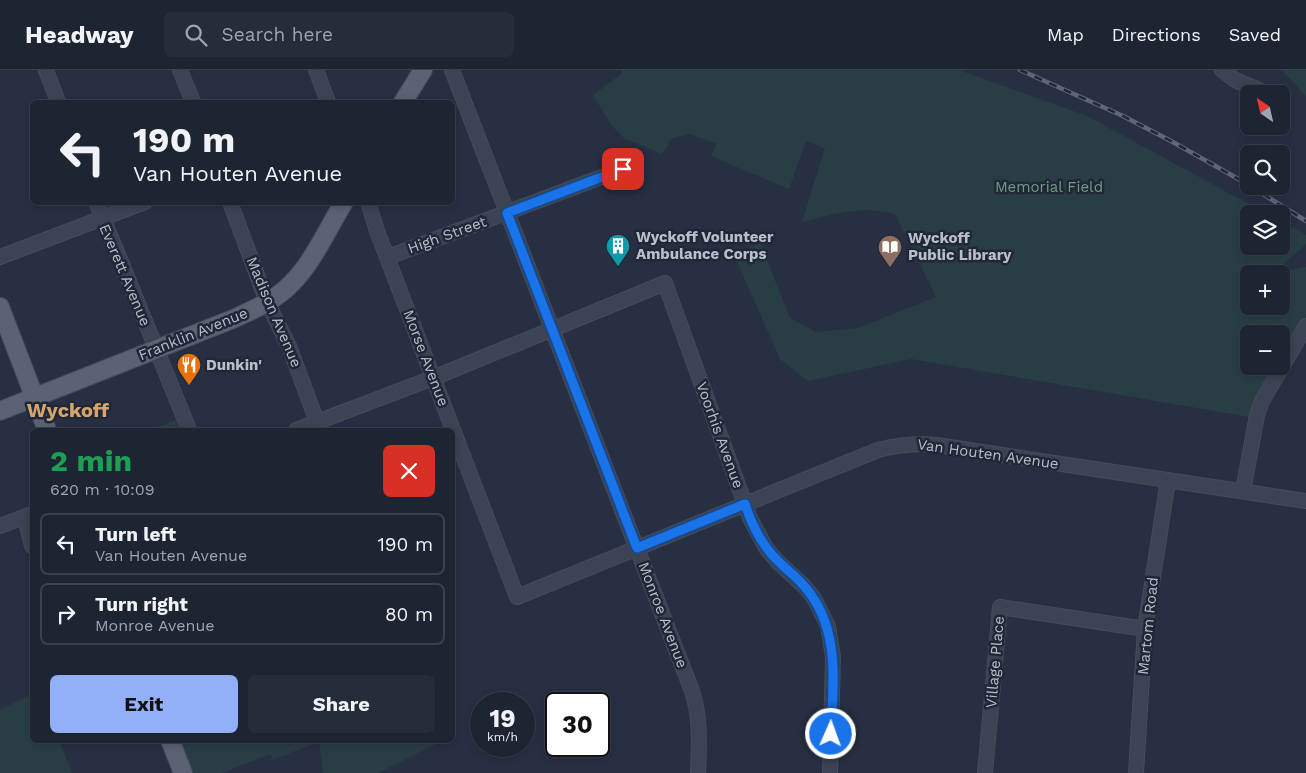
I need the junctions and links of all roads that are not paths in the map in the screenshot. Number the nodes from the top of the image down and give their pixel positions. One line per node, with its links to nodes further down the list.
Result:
1 (46, 70): 8 (street)
2 (180, 70): 9 (street)
3 (316, 70): 10 (street)
4 (423, 70): 11 (main road)
5 (452, 70): 18 (street, Monroe Avenue)
6 (1222, 70): 7 (street)
7 (1247, 85)
8 (57, 100)
9 (191, 100)
10 (327, 100)
11 (405, 100)
12 (623, 169): 18 (street, High Street)
13 (97, 205): 19 (street, Everett Avenue)
14 (137, 205): 19 (street)
15 (231, 205): 22 (street, Madison Avenue)
16 (342, 205): 22 (main road, Franklin Avenue)
17 (369, 205): 21 (street, Morse Avenue)
18 (507, 213): 21 (street, High Street); 25 (street, Monroe Avenue)
19 (102, 219): 20 (street); 26 (street, Everett Avenue)
20 (0, 257)
21 (388, 257): 27 (street, Morse Avenue)
22 (267, 302): 26 (main road, Franklin Avenue); 30 (street, Madison Avenue)
23 (0, 307): 28 (main road)
24 (1306, 326): 37 (street)
25 (552, 330): 27 (street); 39 (street, Voorhis Avenue); 42 (street, Monroe Avenue)
26 (156, 349): 28 (main road, Franklin Avenue); 32 (street, Everett Avenue)
27 (434, 378): 30 (street); 34 (street, Morse Avenue)
28 (36, 398): 29 (main road, Franklin Avenue); 31 (main road)
29 (0, 411)
30 (317, 422): 33 (street)
31 (46, 428)
32 (188, 428)
33 (301, 428)
34 (453, 428)
35 (455, 433): 43 (street, Morse Avenue)
36 (1168, 480): 37 (street, Van Houten Avenue); 39 (street, Van Houten Avenue); 44 (street, Martom Road)
37 (1243, 492): 38 (street, Van Houten Avenue)
38 (1306, 501)
39 (745, 504): 42 (street, Van Houten Avenue); 48 (street, Voorhis Avenue)
40 (29, 515): 41 (street)
41 (0, 526)
42 (637, 548): 43 (street, Van Houten Avenue); 47 (street, Monroe Avenue)
43 (517, 597)
44 (1145, 628): 49 (street, Village Place); 50 (street, Martom Road)
45 (171, 743): 46 (main road)
46 (183, 773)
47 (698, 773)
48 (830, 773)
49 (985, 773)
50 (1136, 773)

